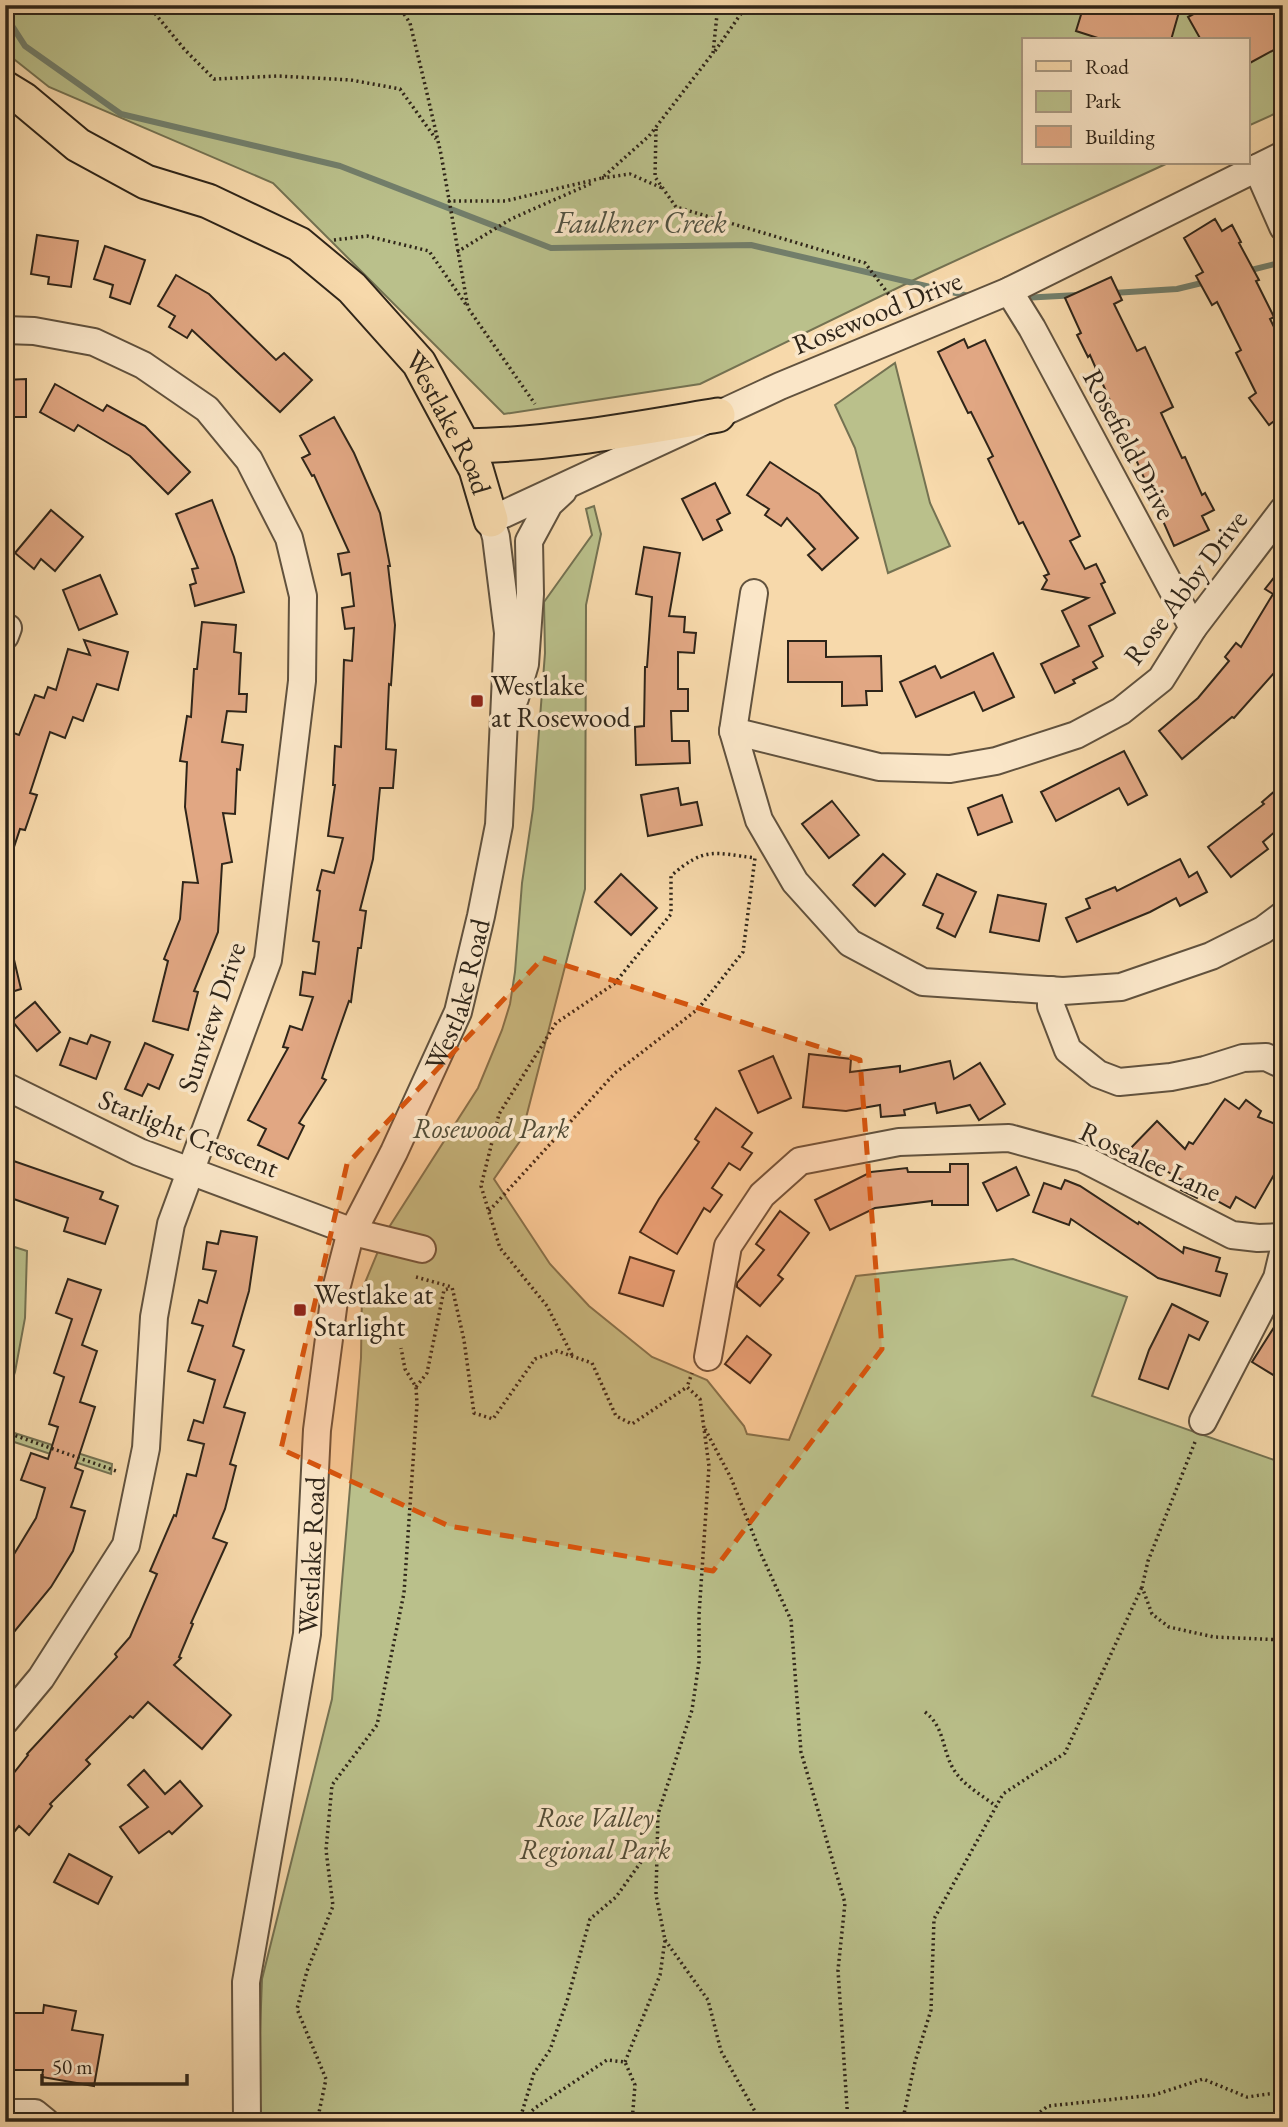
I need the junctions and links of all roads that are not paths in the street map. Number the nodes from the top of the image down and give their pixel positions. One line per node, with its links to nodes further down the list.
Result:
1 (5, 88): 8 (main road, Westlake Road)
2 (1283, 155): 3 (street, Rosewood Drive)
3 (1257, 168): 4 (street); 5 (street, Rosewood Drive)
4 (1283, 227)
5 (1009, 291): 7 (street, Rosewood Drive); 13 (street, Rosefield Drive)
6 (5, 330): 20 (street, Sunview Drive)
7 (718, 415): 8 (main road); 9 (street, Rosewood Drive)
8 (464, 446): 11 (main road, Westlake Road)
9 (573, 482): 11 (street, Rosewood Drive); 15 (street)
10 (1283, 510): 13 (street, Rose Abby Drive)
11 (491, 520): 15 (street, Westlake Road)
12 (754, 593): 14 (street)
13 (1194, 628): 14 (street, Rose Abby Drive)
14 (733, 731): 17 (street)
15 (503, 740): 21 (street, Westlake Road)
16 (1283, 915): 17 (street)
17 (1051, 990): 18 (street, Rosealee Lane)
18 (1283, 1066)
19 (5, 1086): 20 (street, Starlight Crescent)
20 (190, 1171): 21 (street, Starlight Crescent); 27 (street, Sunview Drive)
21 (353, 1232): 23 (street, Starlight Crescent); 30 (street, Westlake Road)
22 (1283, 1237): 25 (street, Rosealee Lane)
23 (422, 1249)
24 (1283, 1253): 26 (street)
25 (708, 1357)
26 (1203, 1421)
27 (5, 1721)
28 (5, 2113): 29 (street)
29 (46, 2122)
30 (247, 2122)

